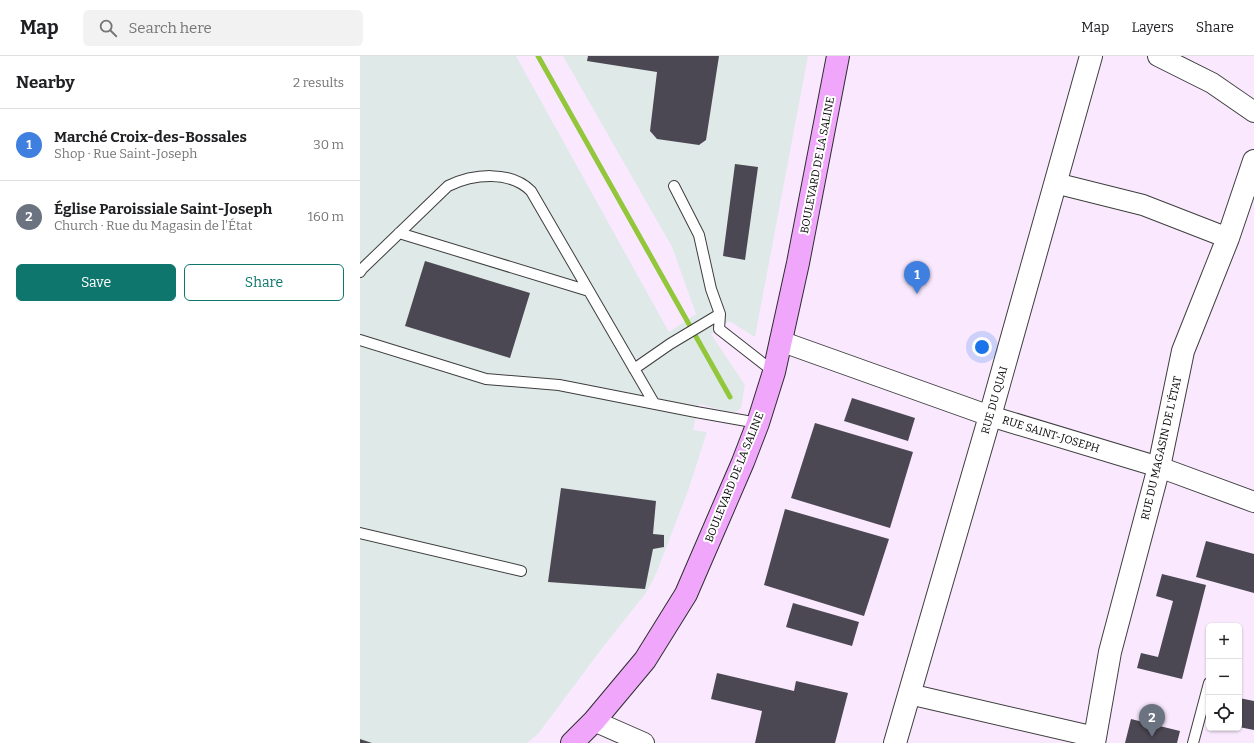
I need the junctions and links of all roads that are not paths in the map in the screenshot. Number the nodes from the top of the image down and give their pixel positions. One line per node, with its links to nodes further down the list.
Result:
1 (838, 56): 14 (main road, BOULEVARD DE LA SALINE)
2 (1091, 56): 6 (street, RUE DU QUAI)
3 (1158, 56): 4 (street)
4 (1254, 112)
5 (1254, 161): 9 (street, RUE DU MAGASIN DE L'ÉTAT)
6 (1055, 183): 9 (street); 18 (street, RUE DU QUAI)
7 (674, 186): 12 (lane)
8 (399, 233): 10 (lane); 11 (lane); 11 (lane)
9 (1228, 238): 20 (street, RUE DU MAGASIN DE L'ÉTAT)
10 (360, 272)
11 (589, 291): 15 (lane)
12 (720, 314): 15 (lane); 16 (lane)
13 (360, 340): 17 (lane)
14 (780, 341): 16 (main road, BOULEVARD DE LA SALINE); 18 (street, RUE SAINT-JOSEPH)
15 (634, 369): 17 (lane)
16 (774, 372): 19 (main road, BOULEVARD DE LA SALINE)
17 (654, 403): 19 (lane)
18 (990, 416): 20 (street, RUE SAINT-JOSEPH); 24 (street, RUE DU QUAI)
19 (758, 423): 26 (main road, BOULEVARD DE LA SALINE)
20 (1159, 467): 21 (street, RUE SAINT-JOSEPH); 27 (street, RUE DU MAGASIN DE L'ÉTAT)
21 (1254, 502)
22 (360, 534): 23 (lane)
23 (521, 571)
24 (909, 694): 27 (street); 30 (street, RUE DU QUAI)
25 (1206, 694): 31 (lane)
26 (594, 721): 28 (main road, BOULEVARD DE LA SALINE); 29 (street)
27 (1094, 740)
28 (572, 743)
29 (644, 743)
30 (895, 743)
31 (1193, 743)

